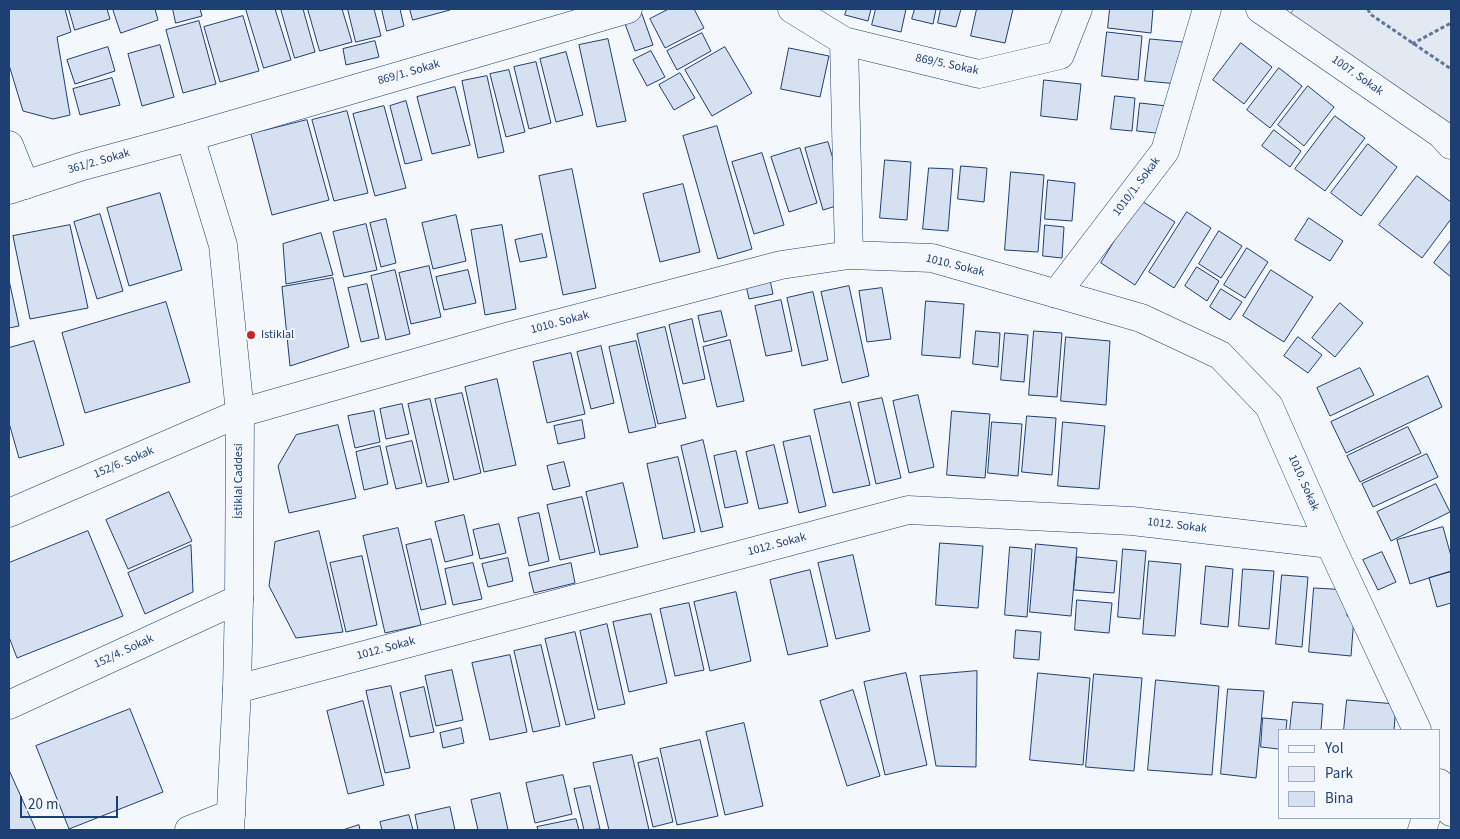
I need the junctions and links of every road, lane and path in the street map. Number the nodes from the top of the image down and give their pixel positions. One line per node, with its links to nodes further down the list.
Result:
1 (628, 9): 11 (street, 869/1. Sokak)
2 (792, 9): 8 (street, 869/5. Sokak)
3 (1078, 9): 8 (street, 869/5. Sokak)
4 (1207, 9): 16 (street, 1010/1. Sokak)
5 (1260, 9): 13 (street, 1007. Sokak)
6 (1368, 9): 9 (path)
7 (1451, 23): 9 (path)
8 (844, 41): 15 (street)
9 (1412, 44): 10 (path)
10 (1451, 70)
11 (190, 137): 14 (street, 361/2. Sokak); 17 (street, İstiklal Caddesi)
12 (9, 145): 14 (street)
13 (1451, 146)
14 (17, 188)
15 (849, 255): 16 (street, 1010. Sokak); 17 (street, 1010. Sokak)
16 (1056, 294): 19 (street, 1010. Sokak)
17 (240, 413): 18 (street, 152/6. Sokak); 20 (street, İstiklal Caddesi)
18 (9, 513)
19 (1330, 544): 21 (street, 1012. Sokak); 23 (street, 1010. Sokak)
20 (239, 599): 21 (street, İstiklal Caddesi); 22 (street, 152/4. Sokak)
21 (236, 689): 26 (street, İstiklal Caddesi)
22 (9, 705)
23 (1417, 729)
24 (1440, 784): 25 (street)
25 (1451, 812)
26 (230, 822): 27 (street)
27 (189, 830)

